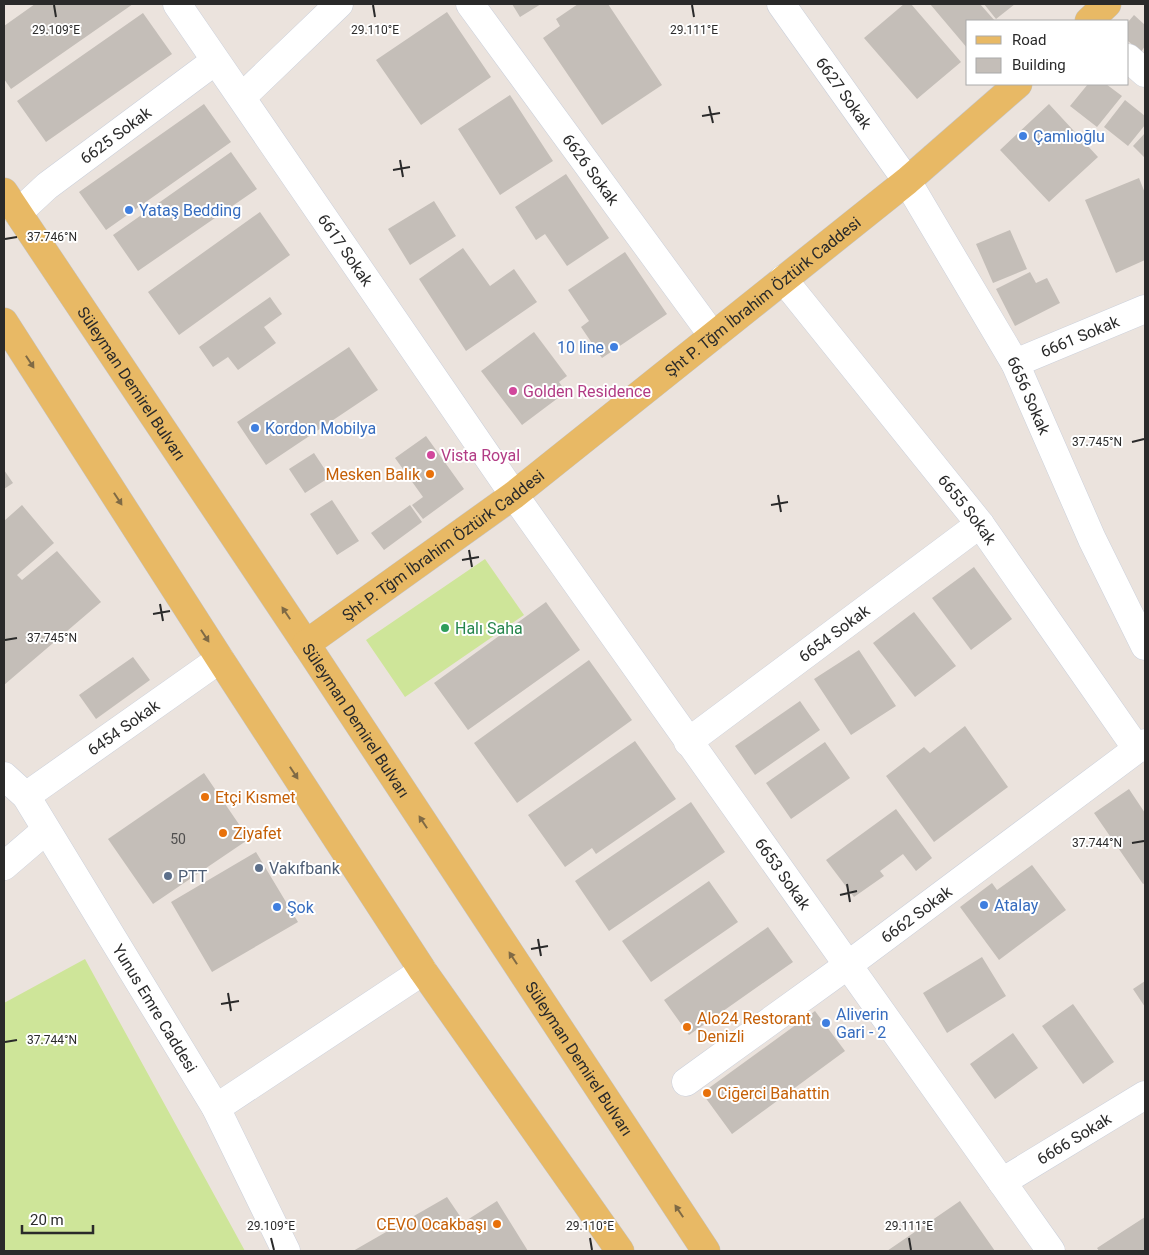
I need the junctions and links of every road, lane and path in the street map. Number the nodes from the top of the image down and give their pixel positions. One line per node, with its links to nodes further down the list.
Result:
1 (177, 4): 8 (street, 6617 Sokak)
2 (339, 4): 11 (street)
3 (470, 4): 17 (street, 6626 Sokak)
4 (781, 4): 12 (street, 6627 Sokak)
5 (1107, 4): 6 (main road)
6 (1090, 20)
7 (1129, 59): 9 (street)
8 (215, 61): 11 (street, 6617 Sokak); 13 (street, 6625 Sokak)
9 (1145, 73)
10 (1017, 85): 12 (main road, Şht P. Tğm İbrahim Öztürk Caddesi)
11 (242, 97): 19 (street, 6617 Sokak)
12 (907, 181): 14 (main road, Şht P. Tğm İbrahim Öztürk Caddesi); 18 (street, 6656 Sokak)
13 (11, 203): 21 (main road, Süleyman Demirel Bulvarı, one-way to 13)
14 (784, 279): 17 (main road, Şht P. Tğm İbrahim Öztürk Caddesi); 20 (street, 6655 Sokak)
15 (1145, 309): 18 (street, 6661 Sokak)
16 (8, 336): 23 (main road, one-way to 23)
17 (713, 336): 19 (main road, Şht P. Tğm İbrahim Öztürk Caddesi)
18 (1015, 362): 22 (street, 6656 Sokak)
19 (514, 495): 21 (main road, Şht P. Tğm İbrahim Öztürk Caddesi); 24 (street, 6653 Sokak)
20 (980, 524): 24 (street, 6654 Sokak); 25 (street, 6655 Sokak)
21 (306, 644): 38 (main road, Süleyman Demirel Bulvarı, one-way to 21)
22 (1145, 646)
23 (220, 659): 27 (street, 6454 Sokak); 31 (main road, one-way to 31)
24 (688, 742): 30 (street, 6653 Sokak)
25 (1141, 746): 30 (street, 6662 Sokak)
26 (4, 776): 27 (street, Yunus Emre Caddesi)
27 (26, 796): 28 (street, Yunus Emre Caddesi)
28 (46, 830): 29 (street); 34 (street, Yunus Emre Caddesi)
29 (4, 866)
30 (848, 965): 32 (street, 6662 Sokak); 35 (street, 6653 Sokak)
31 (423, 971): 34 (street); 37 (main road)
32 (686, 1082)
33 (1145, 1096): 35 (street, 6666 Sokak)
34 (216, 1108): 36 (street, Yunus Emre Caddesi)
35 (1002, 1182): 39 (street, 6653 Sokak)
36 (286, 1251)
37 (620, 1251)
38 (706, 1251)
39 (1051, 1251)

